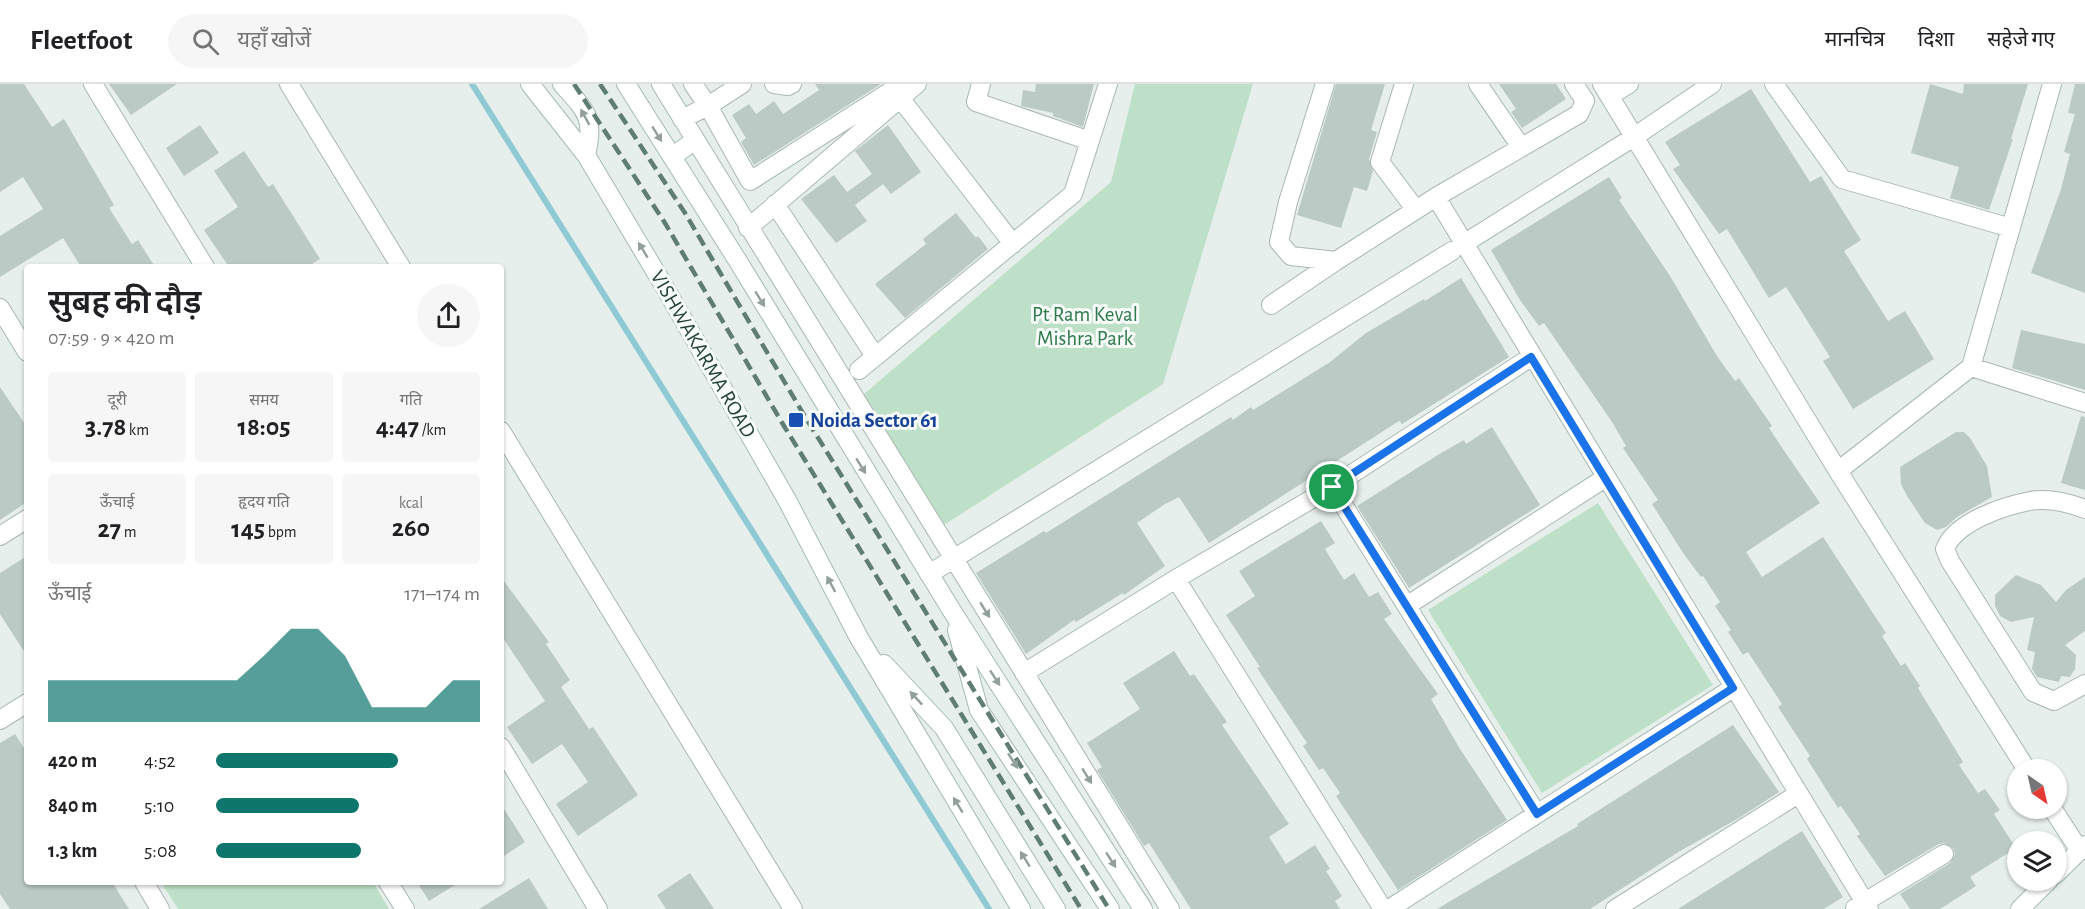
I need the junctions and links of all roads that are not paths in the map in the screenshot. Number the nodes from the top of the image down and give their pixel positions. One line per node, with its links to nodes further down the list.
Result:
1 (93, 84): 41 (street)
2 (290, 84): 42 (street)
3 (530, 84): 31 (street, VISHWAKARMA ROAD)
4 (562, 84): 31 (street, one-way to 4)
5 (626, 84): 32 (street, one-way to 32)
6 (661, 84): 26 (street)
7 (693, 84): 25 (street)
8 (742, 84): 25 (street)
9 (774, 84): 10 (street)
10 (792, 84)
11 (917, 84): 24 (street)
12 (981, 84): 29 (street)
13 (1108, 84): 29 (street)
14 (1325, 84): 40 (street)
15 (1404, 84): 35 (street)
16 (1478, 84): 30 (street)
17 (1574, 84): 30 (street)
18 (1602, 84): 27 (street)
19 (1615, 84): 20 (street)
20 (1629, 84)
21 (1712, 84): 27 (street)
22 (1774, 84): 37 (street)
23 (2052, 84): 37 (street)
24 (901, 91): 25 (street); 34 (street); 38 (street)
25 (708, 106): 26 (street)
26 (682, 118): 28 (street)
27 (1634, 137): 39 (street); 52 (street)
28 (695, 140): 32 (street); 36 (street)
29 (1090, 141): 38 (street)
30 (1521, 147): 33 (street)
31 (586, 155): 63 (street, VISHWAKARMA ROAD, one-way to 31)
32 (672, 157): 59 (street, one-way to 59)
33 (1436, 197): 35 (street); 39 (street)
34 (775, 204): 36 (street); 46 (street)
35 (1416, 210): 40 (street)
36 (748, 228): 58 (street)
37 (2011, 228): 48 (street)
38 (1013, 243): 46 (street)
39 (1459, 247): 47 (street); 58 (street)
40 (1336, 261): 43 (street)
41 (203, 264)
42 (399, 264)
43 (1271, 305)
44 (0, 308): 45 (street)
45 (24, 347)
46 (875, 356): 49 (street)
47 (1531, 357): 53 (street); 54 (street)
48 (1971, 366): 50 (street); 52 (street)
49 (860, 370)
50 (2085, 403)
51 (504, 436): 84 (street)
52 (1838, 471): 70 (street)
53 (1605, 478): 61 (street); 66 (street)
54 (1332, 487): 60 (street); 61 (street)
55 (2085, 509): 65 (street)
56 (24, 521): 57 (street)
57 (0, 536)
58 (954, 560): 59 (street); 64 (street, one-way to 64)
59 (929, 574): 62 (street)
60 (1176, 579): 64 (street); 90 (street)
61 (1408, 605): 72 (street)
62 (952, 611): 87 (street, one-way to 87); 88 (street, one-way to 88)
63 (858, 636): 85 (street, one-way to 63); 86 (street, one-way to 63)
64 (1024, 673): 89 (street, one-way to 89)
65 (2085, 684)
66 (1733, 688): 71 (street); 72 (street)
67 (24, 705): 68 (street)
68 (0, 720)
69 (504, 752): 80 (street)
70 (2020, 759)
71 (1798, 794): 81 (street); 92 (street)
72 (1537, 814): 91 (street)
73 (2061, 819): 74 (street)
74 (2083, 848): 76 (street)
75 (1944, 854): 81 (street)
76 (2067, 863)
77 (146, 885): 82 (street)
78 (390, 885): 83 (street)
79 (2038, 891): 93 (street)
80 (592, 907)
81 (1862, 907)
82 (160, 909)
83 (405, 909)
84 (793, 909)
85 (1021, 909)
86 (1056, 909)
87 (1110, 909)
88 (1143, 909)
89 (1170, 909)
90 (1383, 909)
91 (1389, 909)
92 (1615, 909)
93 (2020, 909)

